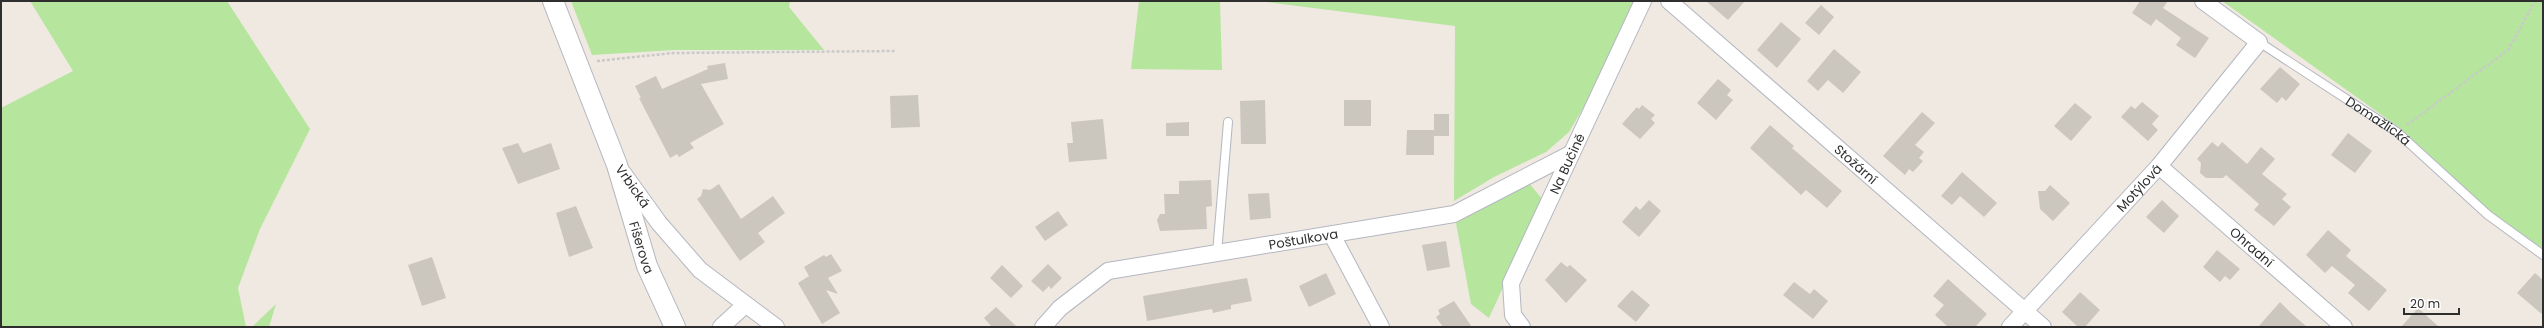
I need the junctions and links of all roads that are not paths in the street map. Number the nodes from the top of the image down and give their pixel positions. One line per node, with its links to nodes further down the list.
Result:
1 (553, 1): 8 (street, Vrbická)
2 (1643, 1): 7 (street, Na Bučině)
3 (1669, 1): 14 (street, Stožární)
4 (2203, 1): 5 (street, Domažlická)
5 (2259, 42): 9 (street, Motýlová); 12 (lane, Domažlická)
6 (1228, 122): 11 (lane)
7 (1572, 153): 10 (street, Poštulkova); 20 (street, Na Bučině)
8 (617, 165): 13 (street, Vrbická); 15 (street, Fišerova)
9 (2159, 166): 14 (street, Motýlová); 23 (street, Ohradní)
10 (1332, 235): 11 (street, Poštulkova); 19 (street)
11 (1217, 253): 18 (street, Poštulkova)
12 (2543, 255)
13 (745, 305): 16 (street); 17 (street, Vrbická)
14 (2025, 311): 21 (street, Motýlová); 22 (street, Stožární)
15 (675, 327)
16 (721, 327)
17 (776, 327)
18 (1043, 327)
19 (1381, 327)
20 (1522, 327)
21 (2010, 327)
22 (2043, 327)
23 (2344, 327)

